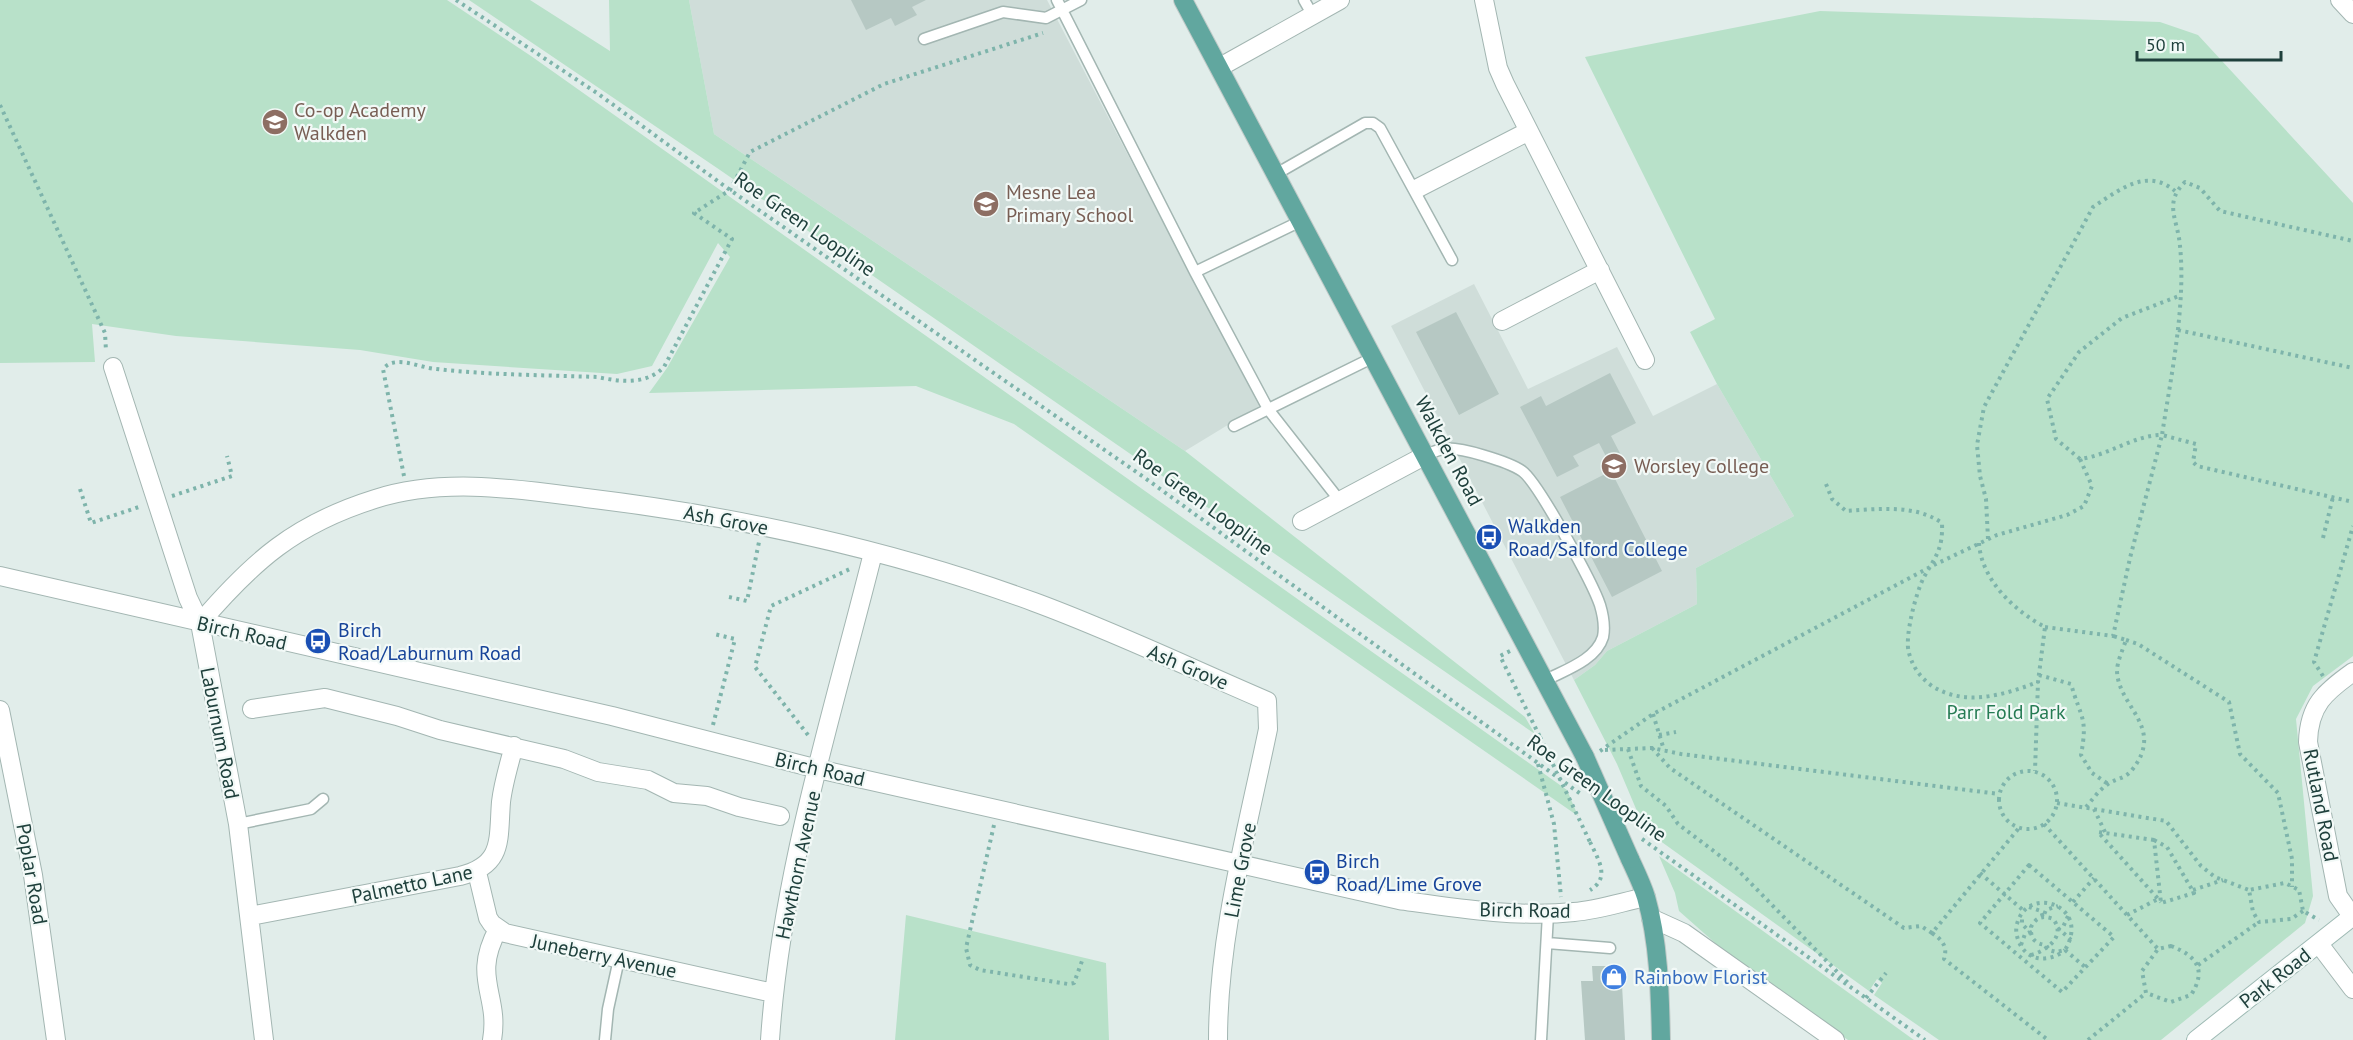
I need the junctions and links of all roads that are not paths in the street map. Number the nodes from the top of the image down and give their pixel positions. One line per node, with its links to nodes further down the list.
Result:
1 (1081, 0): 6 (lane)
2 (1183, 0): 10 (main road, Walkden Road)
3 (1340, 0): 7 (street)
4 (1484, 0): 11 (street)
5 (2340, 0): 8 (street)
6 (1060, 4): 9 (lane); 17 (lane)
7 (1308, 7): 10 (street)
8 (2353, 14)
9 (924, 39)
10 (1220, 67): 12 (main road, Walkden Road)
11 (1529, 132): 13 (street); 16 (street)
12 (1276, 174): 14 (main road, Walkden Road); 15 (lane)
13 (1418, 188)
14 (1301, 220): 17 (lane); 19 (main road, Walkden Road)
15 (1452, 260)
16 (1600, 270): 18 (street); 20 (street)
17 (1195, 272): 22 (lane)
18 (1502, 321)
19 (1374, 357): 22 (lane); 24 (main road, Walkden Road)
20 (1645, 360)
21 (113, 367): 29 (street, Laburnum Road)
22 (1268, 409): 23 (lane); 25 (lane)
23 (1234, 426)
24 (1426, 455): 25 (street); 31 (main road, Walkden Road); 31 (lane)
25 (1340, 501): 26 (street)
26 (1302, 521)
27 (872, 556): 29 (street, Ash Grove); 33 (street, Ash Grove); 38 (street, Hawthorn Avenue)
28 (0, 576): 29 (street, Birch Road)
29 (200, 624): 38 (street, Birch Road); 41 (street, Laburnum Road)
30 (2353, 672): 47 (street, Rutland Road)
31 (1546, 680): 44 (main road, Walkden Road, bridge)
32 (277, 686): 34 (street)
33 (1267, 701): 42 (street, Lime Grove)
34 (280, 704): 35 (street); 37 (street)
35 (252, 709)
36 (0, 710): 56 (street, Poplar Road)
37 (513, 746): 40 (street); 43 (street, Palmetto Lane)
38 (820, 761): 42 (street, Birch Road); 55 (street, Hawthorn Avenue)
39 (323, 799): 41 (lane)
40 (780, 816)
41 (238, 824): 46 (street, Laburnum Road)
42 (1240, 866): 45 (street, Birch Road); 61 (street, Lime Grove)
43 (477, 872): 46 (street, Palmetto Lane); 49 (street)
44 (1646, 897): 45 (street, Birch Road); 48 (main road, Walkden Road)
45 (1556, 913): 50 (lane)
46 (250, 916): 57 (street, Laburnum Road)
47 (2353, 916): 51 (street, Park Road)
48 (1651, 918): 63 (main road, Walkden Road); 64 (street)
49 (498, 929): 53 (street, Juneberry Avenue); 58 (street)
50 (1547, 943): 52 (lane); 62 (lane)
51 (2319, 944): 54 (street); 65 (street, Park Road)
52 (1610, 948)
53 (619, 959): 55 (street, Juneberry Avenue); 59 (lane)
54 (2353, 989)
55 (773, 993): 60 (street, Hawthorn Avenue)
56 (56, 1040)
57 (264, 1040)
58 (492, 1040)
59 (605, 1040)
60 (770, 1040)
61 (1218, 1040)
62 (1541, 1040)
63 (1661, 1040)
64 (1835, 1040)
65 (2196, 1040)

